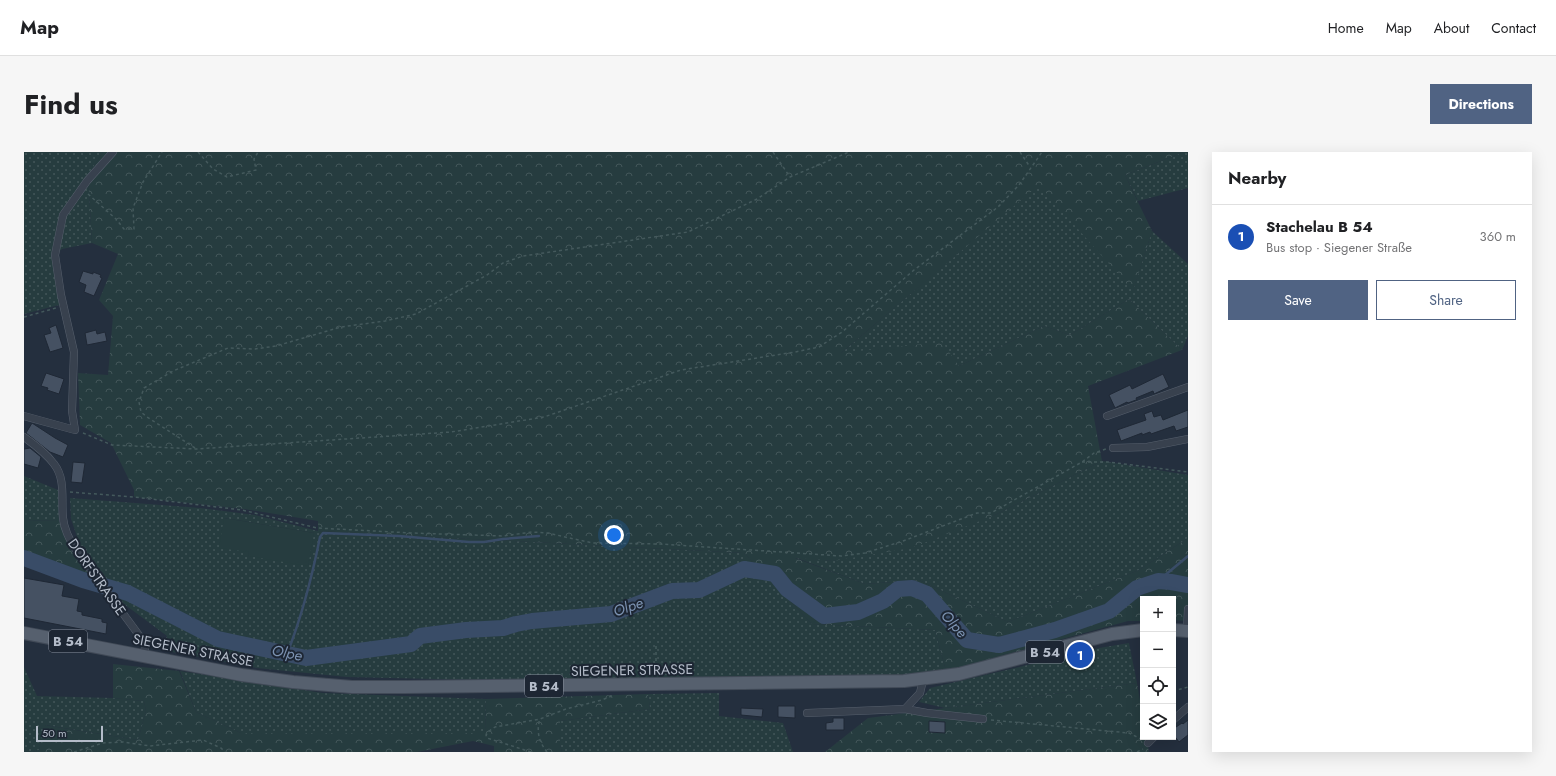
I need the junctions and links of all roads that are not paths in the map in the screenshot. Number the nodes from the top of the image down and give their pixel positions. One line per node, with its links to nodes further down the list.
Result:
1 (113, 152): 3 (street)
2 (1188, 387): 4 (street)
3 (24, 416)
4 (1107, 416)
5 (24, 437): 13 (street, DORFSTRASSE)
6 (1188, 439): 7 (street)
7 (1113, 448)
8 (1188, 609): 11 (street)
9 (1140, 630): 14 (main road, SIEGENER STRASSE / B 54)
10 (1176, 630): 11 (main road)
11 (1188, 631)
12 (24, 633): 13 (main road, SIEGENER STRASSE / B 54)
13 (144, 656): 14 (main road, SIEGENER STRASSE / B 54)
14 (923, 680): 16 (street)
15 (1188, 707): 18 (street)
16 (905, 709): 17 (street); 19 (street)
17 (807, 713)
18 (1176, 717)
19 (983, 719)
20 (1151, 740): 21 (street)
21 (1148, 743)

